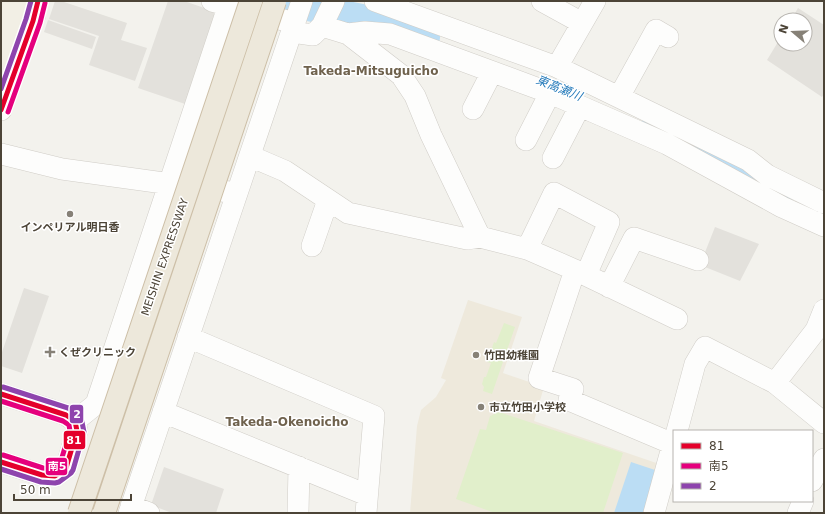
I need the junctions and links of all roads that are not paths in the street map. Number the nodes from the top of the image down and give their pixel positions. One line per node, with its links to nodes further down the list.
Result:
1 (9, 1): 12 (street)
2 (13, 1): 20 (main road)
3 (36, 1): 20 (main road); 28 (street)
4 (251, 1): 65 (highway, MEISHIN EXPRESSWAY, bridge)
5 (275, 1): 66 (highway, MEISHIN EXPRESSWAY, bridge)
6 (302, 1): 15 (street)
7 (334, 1): 14 (street)
8 (375, 1): 18 (street)
9 (542, 1): 13 (street)
10 (595, 1): 13 (street)
11 (224, 3): 15 (street); 35 (street)
12 (1, 14)
13 (582, 23): 21 (street)
14 (323, 24): 15 (street); 16 (street)
15 (293, 28): 32 (street)
16 (348, 34): 22 (street); 40 (street)
17 (668, 37): 25 (street)
18 (482, 41): 19 (street); 22 (street)
19 (536, 60): 21 (street); 23 (street)
20 (1, 65)
21 (557, 67): 25 (street)
22 (483, 69): 23 (street); 27 (street)
23 (527, 85): 24 (street)
24 (550, 93): 26 (street); 29 (street)
25 (619, 97): 30 (street)
26 (580, 106): 33 (street); 34 (street)
27 (473, 109)
28 (1, 110)
29 (526, 140)
30 (731, 152): 34 (street); 38 (street)
31 (1, 154): 35 (street)
32 (250, 156): 36 (street); 37 (street)
33 (553, 158)
34 (719, 172): 39 (street)
35 (170, 184): 36 (street); 52 (street)
36 (237, 193): 48 (street)
37 (328, 200): 40 (street); 41 (street)
38 (824, 203)
39 (824, 226)
40 (480, 237): 42 (street)
41 (312, 246)
42 (527, 249): 44 (street); 44 (street)
43 (698, 260): 45 (street)
44 (580, 273): 45 (street); 55 (street)
45 (609, 287): 47 (street)
46 (824, 310): 49 (street)
47 (677, 319)
48 (188, 337): 51 (street); 63 (street)
49 (775, 383): 53 (street); 54 (street)
50 (1, 394): 52 (street)
51 (163, 412): 59 (street); 64 (street)
52 (75, 421): 60 (street)
53 (824, 423)
54 (676, 430)
55 (673, 438)
56 (673, 442): 68 (street)
57 (824, 459): 61 (street)
58 (1, 462): 60 (street)
59 (299, 467): 63 (street); 67 (street)
60 (66, 468): 64 (street)
61 (813, 479)
62 (803, 502): 69 (street)
63 (366, 504)
64 (136, 506)
65 (79, 513)
66 (104, 513)
67 (298, 513)
68 (654, 513)
69 (798, 513)

